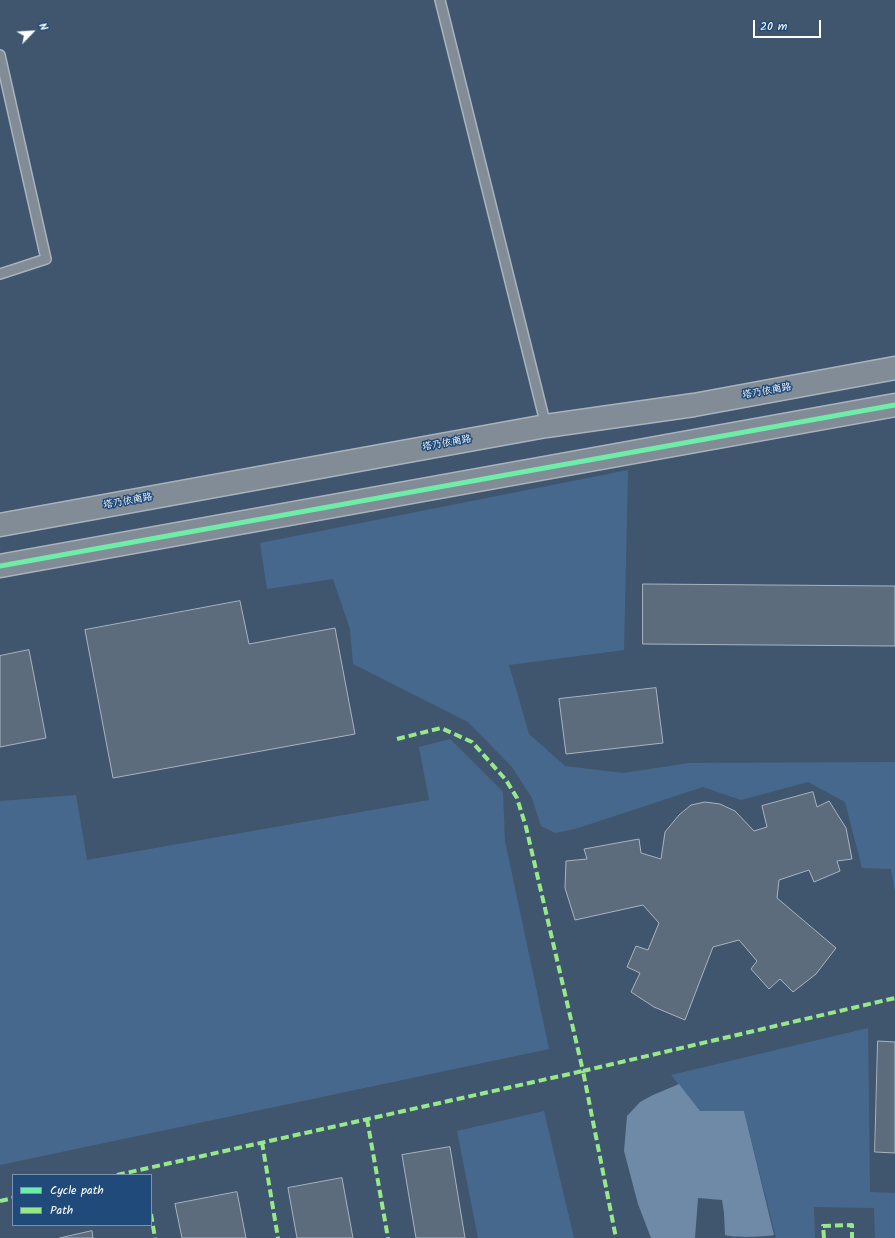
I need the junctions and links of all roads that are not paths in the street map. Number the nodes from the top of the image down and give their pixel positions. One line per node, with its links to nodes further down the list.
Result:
1 (440, 0): 6 (lane)
2 (0, 55): 3 (lane)
3 (0, 274)
4 (895, 368): 6 (street, 塔乃依南路)
5 (895, 405): 8 (street)
6 (546, 426): 7 (street, 塔乃依南路)
7 (0, 525)
8 (0, 566)

